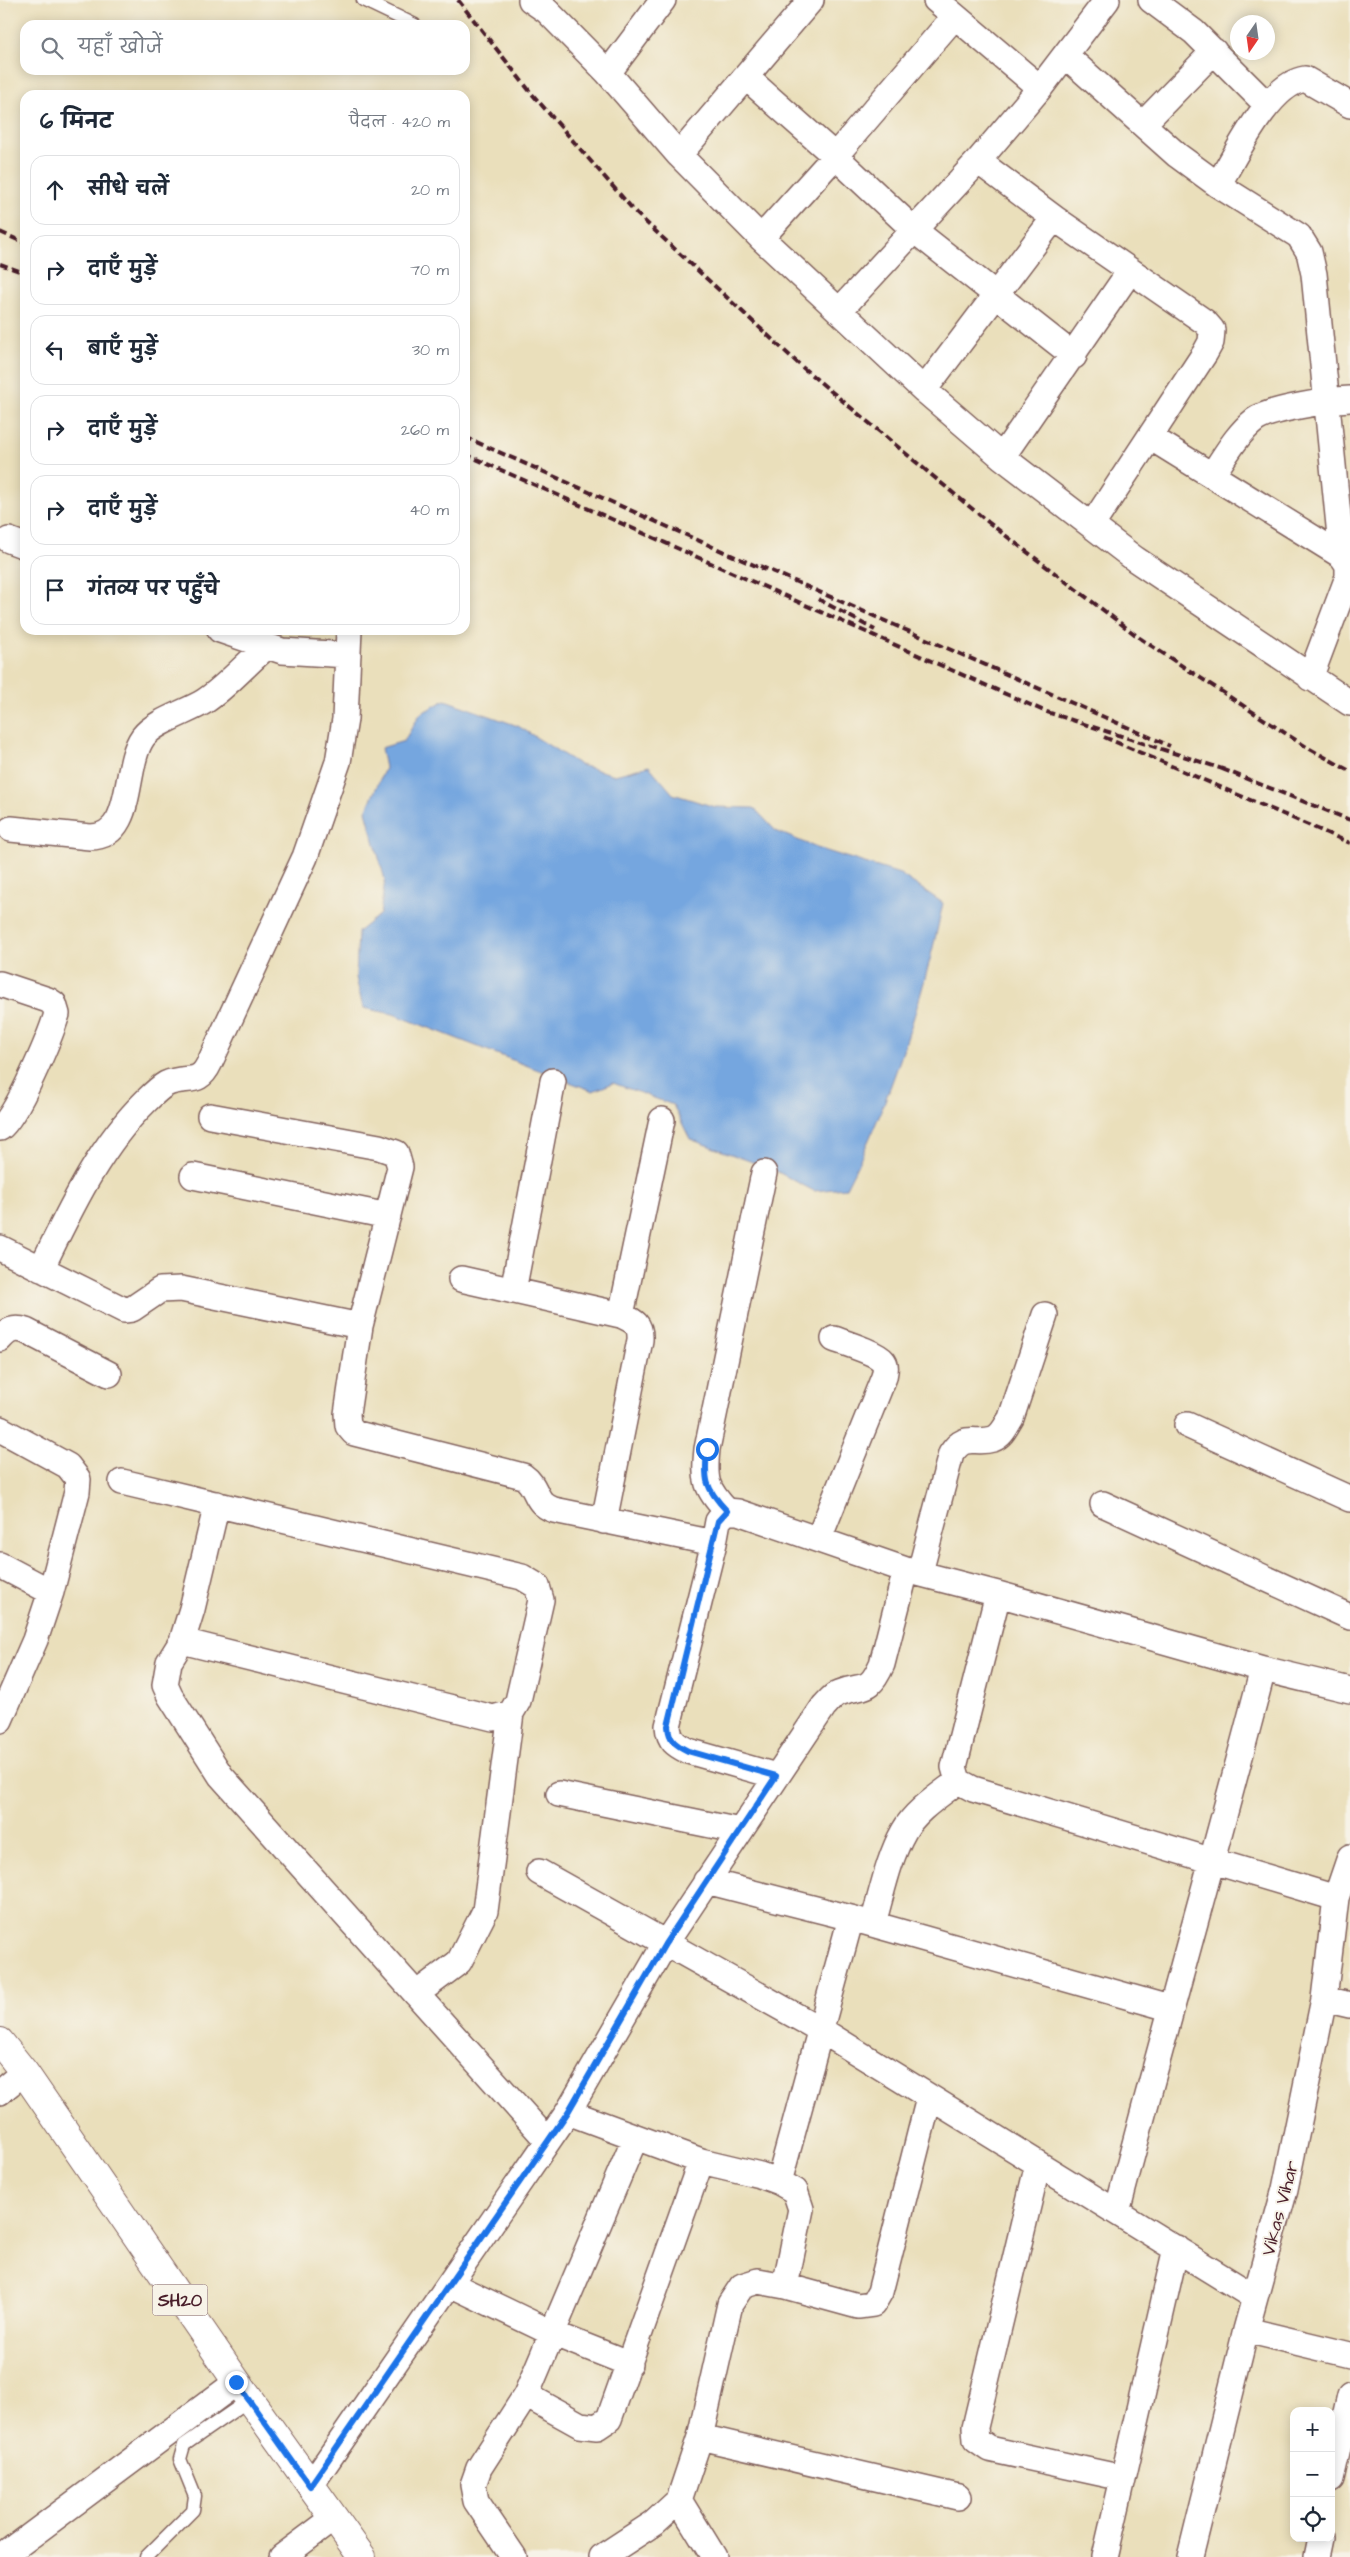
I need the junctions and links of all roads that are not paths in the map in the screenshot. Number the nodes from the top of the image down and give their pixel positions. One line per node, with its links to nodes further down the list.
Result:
1 (363, 0): 9 (lane)
2 (663, 0): 12 (street)
3 (812, 0): 13 (street)
4 (936, 0): 8 (street)
5 (1107, 0): 11 (street)
6 (1151, 0): 10 (street)
7 (544, 4): 12 (street)
8 (954, 17): 14 (street); 19 (street)
9 (405, 20)
10 (1214, 51): 15 (street); 17 (street)
11 (1066, 56): 14 (street); 17 (street)
12 (608, 73): 18 (street)
13 (747, 78): 18 (street); 19 (street)
14 (1040, 88): 20 (street)
15 (1267, 105): 16 (street); 21 (street)
16 (1350, 105)
17 (1143, 124): 21 (street)
18 (679, 155): 24 (street)
19 (836, 156): 23 (street); 24 (street)
20 (978, 161): 22 (street); 23 (street)
21 (1218, 185): 30 (street)
22 (1054, 218): 25 (street); 26 (street)
23 (914, 230): 26 (street); 27 (street)
24 (761, 238): 27 (street)
25 (1130, 271): 28 (street); 31 (street)
26 (997, 296): 28 (street); 29 (street)
27 (840, 311): 29 (street)
28 (1074, 356): 32 (street)
29 (924, 390): 32 (street)
30 (1338, 400): 33 (street); 35 (street)
31 (1150, 437): 33 (street); 34 (street)
32 (1002, 457): 34 (street)
33 (1212, 475): 35 (street)
34 (1092, 526): 40 (street)
35 (1342, 556): 40 (street)
36 (234, 635): 38 (street)
37 (349, 635): 39 (street)
38 (266, 647): 39 (street); 42 (street)
39 (348, 656): 52 (street)
40 (1310, 678): 41 (street)
41 (1350, 703)
42 (11, 829)
43 (0, 984): 47 (street)
44 (553, 1081): 54 (street)
45 (210, 1116): 50 (street)
46 (662, 1120): 55 (street)
47 (0, 1128)
48 (764, 1173): 67 (street)
49 (193, 1176): 50 (street)
50 (388, 1216): 57 (street)
51 (0, 1248): 52 (street)
52 (41, 1269): 57 (street)
53 (460, 1279): 54 (street)
54 (513, 1291): 55 (street)
55 (621, 1315): 68 (street)
56 (1046, 1316): 72 (street)
57 (360, 1326): 68 (street)
58 (0, 1339): 60 (street)
59 (834, 1339): 69 (street)
60 (109, 1374)
61 (1187, 1425): 64 (street)
62 (0, 1429): 73 (street)
63 (122, 1482): 65 (street)
64 (1350, 1499)
65 (217, 1504): 76 (street); 79 (street)
66 (1102, 1504): 75 (street)
67 (727, 1511): 69 (street); 70 (street)
68 (604, 1522): 70 (street)
69 (819, 1538): 72 (street)
70 (714, 1543): 81 (street)
71 (0, 1565): 73 (street)
72 (913, 1571): 74 (street); 81 (street)
73 (51, 1592): 80 (street)
74 (998, 1594): 77 (street); 82 (street)
75 (1350, 1617)
76 (182, 1641): 79 (street); 92 (street)
77 (1263, 1669): 78 (street); 86 (street)
78 (1350, 1690)
79 (511, 1713): 92 (street)
80 (0, 1720)
81 (776, 1776): 84 (street)
82 (958, 1781): 86 (street); 90 (street)
83 (559, 1794): 84 (street)
84 (740, 1830): 88 (street)
85 (1350, 1857): 89 (street, Vikas Vihar)
86 (1213, 1861): 89 (street); 95 (street)
87 (539, 1872): 91 (street)
88 (706, 1881): 90 (street); 91 (street)
89 (1336, 1898): 93 (street, Vikas Vihar)
90 (862, 1921): 95 (street); 96 (street)
91 (665, 1944): 96 (street); 101 (street)
92 (416, 1994): 103 (street)
93 (1324, 1999): 94 (street); 111 (street, Vikas Vihar)
94 (1350, 2004)
95 (1170, 2008): 107 (street)
96 (821, 2030): 100 (street); 106 (street)
97 (0, 2042): 98 (main road, SH20)
98 (24, 2072): 99 (street); 116 (main road, SH20)
99 (0, 2092)
100 (929, 2098): 105 (street); 110 (street)
101 (568, 2112): 102 (street); 103 (street)
102 (635, 2138): 104 (street); 113 (street)
103 (547, 2140): 109 (street)
104 (701, 2161): 106 (street); 115 (street)
105 (1038, 2164): 107 (street); 121 (street)
106 (779, 2182): 110 (street)
107 (1116, 2212): 108 (street)
108 (1176, 2248): 111 (street); 121 (street)
109 (450, 2284): 113 (street); 122 (street)
110 (786, 2286): 119 (street)
111 (1254, 2297): 112 (street, Vikas Vihar)
112 (1246, 2330): 114 (street); 135 (street, Vikas Vihar)
113 (552, 2333): 115 (street); 117 (street)
114 (1350, 2355)
115 (630, 2364): 117 (street)
116 (243, 2391): 122 (main road, SH20); 127 (street); 128 (lane)
117 (526, 2395): 131 (street)
118 (1350, 2396): 120 (street)
119 (700, 2437): 123 (street); 124 (street)
120 (1335, 2462)
121 (1123, 2478): 134 (street)
122 (310, 2486): 125 (main road, SH20)
123 (958, 2497)
124 (678, 2500): 132 (street); 133 (street)
125 (334, 2518): 129 (street); 130 (main road, SH20)
126 (1319, 2542): 136 (street)
127 (2, 2557)
128 (146, 2557)
129 (282, 2557)
130 (362, 2557)
131 (514, 2557)
132 (602, 2557)
133 (714, 2557)
134 (1104, 2557)
135 (1190, 2557)
136 (1316, 2557)

